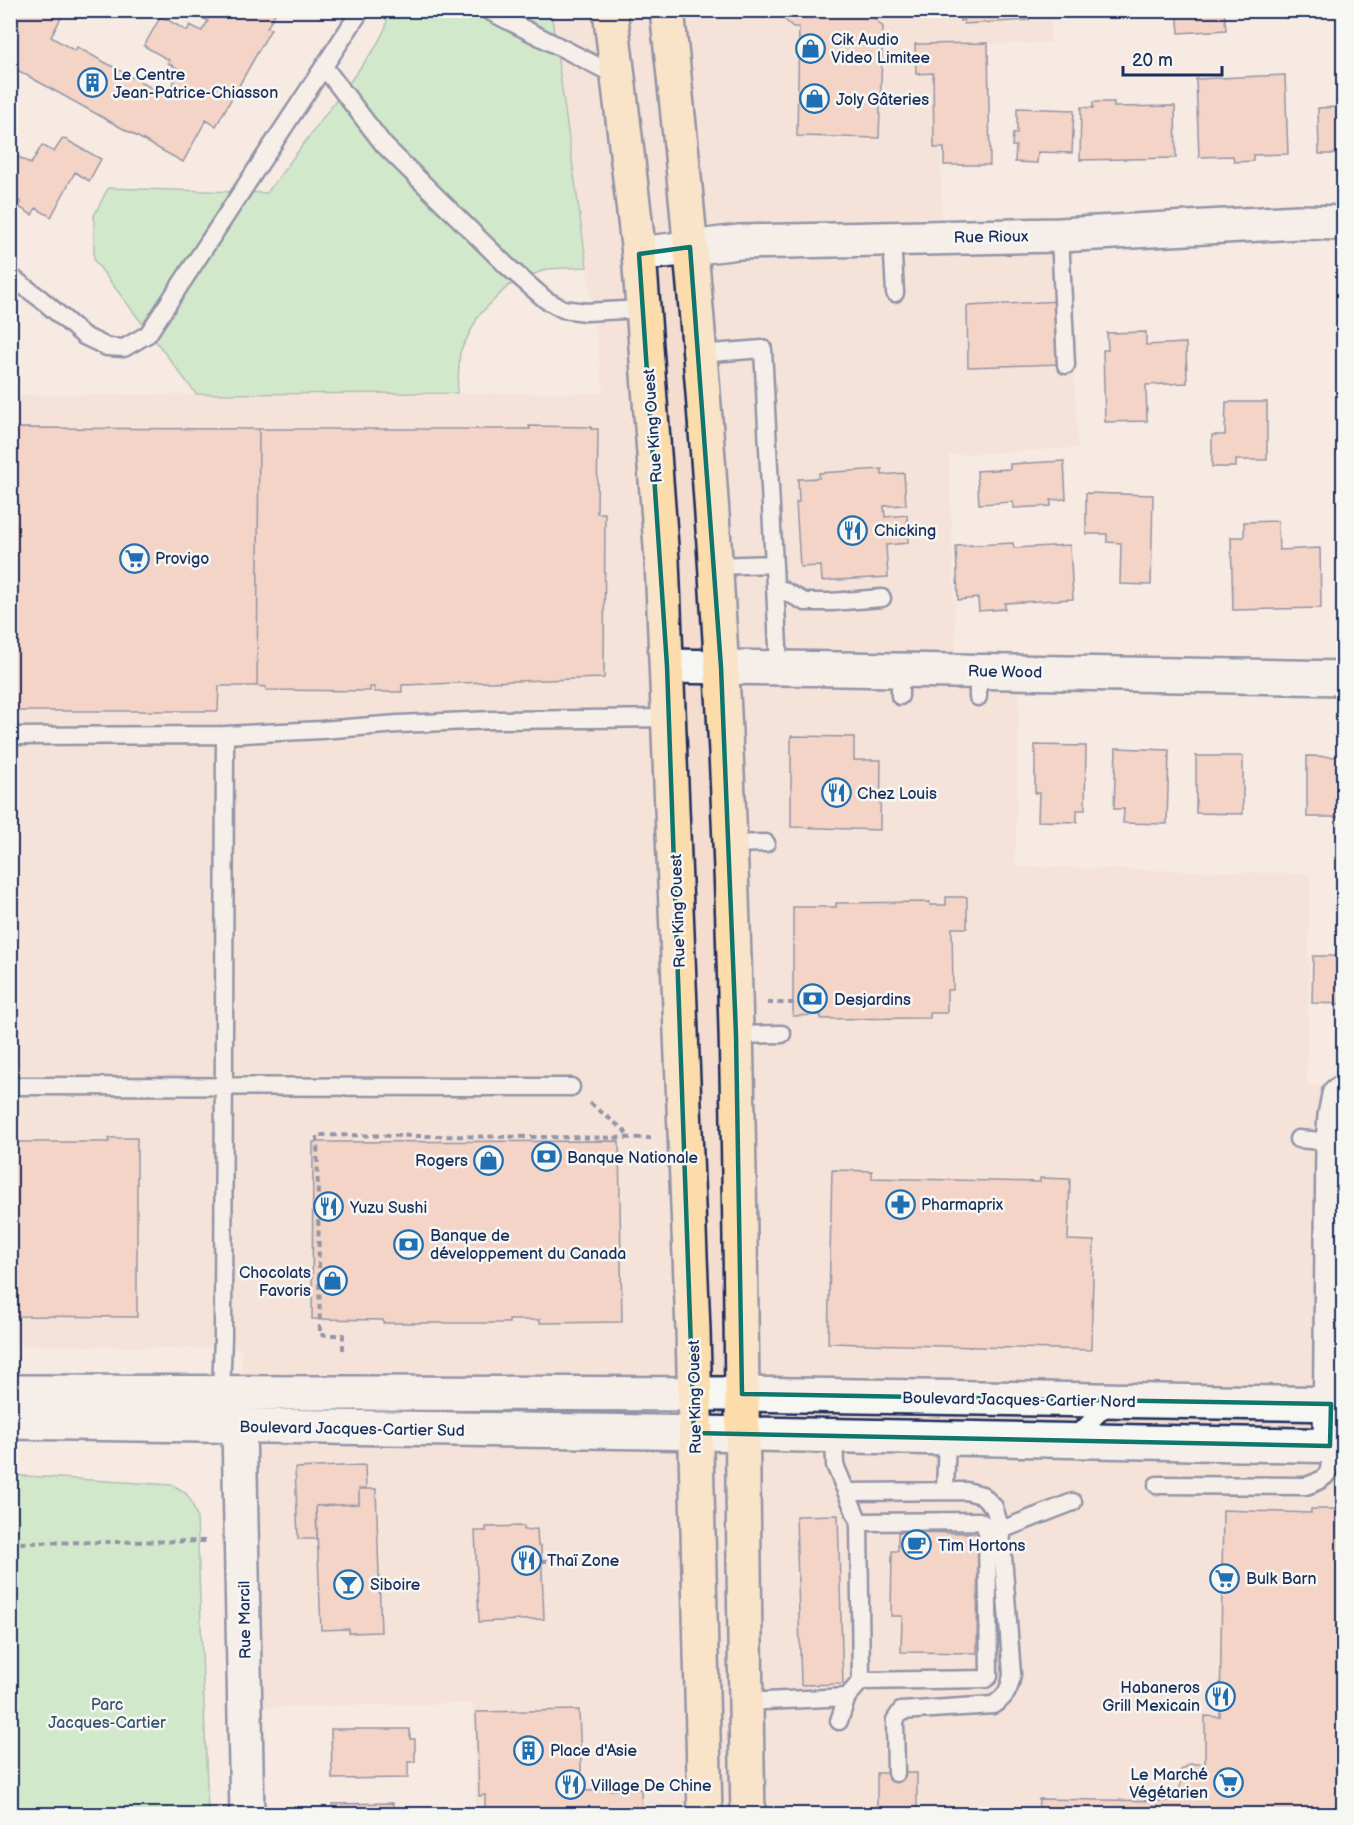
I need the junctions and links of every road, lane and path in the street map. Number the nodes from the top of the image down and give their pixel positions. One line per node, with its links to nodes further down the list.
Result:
1 (361, 10): 5 (lane)
2 (487, 10): 6 (lane)
3 (610, 10): 6 (main road, Rue King Ouest)
4 (667, 10): 10 (main road)
5 (324, 67): 12 (lane); 14 (lane)
6 (619, 77): 11 (main road, Rue King Ouest)
7 (1344, 223): 8 (main road, Rue Rioux)
8 (1060, 235): 9 (main road, Rue Rioux); 16 (lane)
9 (892, 238): 10 (main road, Rue Rioux); 13 (lane)
10 (690, 247): 11 (main road, Rue Rioux); 15 (main road)
11 (639, 254): 14 (main road, Rue King Ouest)
12 (10, 276)
13 (895, 293)
14 (643, 309): 21 (main road, Rue King Ouest)
15 (699, 354): 17 (lane); 18 (main road)
16 (1066, 365)
17 (774, 564): 18 (lane); 19 (lane)
18 (716, 566): 22 (main road)
19 (775, 586): 20 (lane); 23 (lane)
20 (882, 598)
21 (667, 666): 22 (main road, Rue Wood); 25 (main road, Rue King Ouest)
22 (721, 667): 23 (main road, Rue Wood); 29 (main road)
23 (779, 668): 24 (main road, Rue Wood)
24 (1344, 678)
25 (670, 718): 26 (lane); 45 (main road, Rue King Ouest)
26 (225, 735): 27 (lane); 35 (lane)
27 (10, 736)
28 (766, 843): 29 (lane)
29 (730, 844): 33 (main road)
30 (764, 1003): 31 (path)
31 (793, 1003)
32 (782, 1034): 33 (lane)
33 (736, 1035): 46 (main road)
34 (10, 1086): 35 (lane)
35 (224, 1087): 36 (lane); 44 (lane)
36 (571, 1087): 38 (path)
37 (1344, 1092): 41 (main road)
38 (628, 1138): 39 (path); 42 (path)
39 (652, 1138)
40 (1298, 1139): 41 (lane)
41 (1333, 1142): 48 (main road)
42 (343, 1350)
43 (10, 1392): 44 (main road, Boulevard Jacques-Cartier Sud)
44 (220, 1394): 45 (main road, Boulevard Jacques-Cartier Sud)
45 (694, 1394): 46 (main road, Boulevard Jacques-Cartier Nord); 51 (main road, Rue King Ouest)
46 (742, 1394): 47 (main road, Boulevard Jacques-Cartier Nord); 52 (main road)
47 (1111, 1400): 48 (main road, Boulevard Jacques-Cartier Nord); 55 (lane)
48 (1337, 1404): 56 (main road)
49 (10, 1422): 50 (main road, Boulevard Jacques-Cartier Sud)
50 (239, 1426): 51 (main road, Boulevard Jacques-Cartier Sud); 63 (main road, Rue Marcil)
51 (694, 1433): 52 (main road); 73 (main road, Rue King Ouest)
52 (742, 1434): 53 (main road); 69 (main road)
53 (834, 1436): 54 (main road); 59 (lane)
54 (947, 1438): 55 (main road); 58 (lane)
55 (1072, 1440): 56 (main road)
56 (1337, 1446): 57 (lane)
57 (1156, 1485)
58 (945, 1491): 59 (lane); 62 (lane)
59 (847, 1492): 61 (lane)
60 (1073, 1502): 62 (lane)
61 (859, 1522): 67 (lane); 67 (lane)
62 (1001, 1530): 71 (lane)
63 (242, 1541): 64 (path); 72 (main road, Rue Marcil)
64 (10, 1543)
65 (601, 1560): 66 (path)
66 (541, 1561)
67 (861, 1681): 68 (lane)
68 (847, 1698): 69 (lane); 70 (lane)
69 (746, 1702): 74 (main road)
70 (839, 1721)
71 (896, 1773)
72 (247, 1815)
73 (705, 1815)
74 (748, 1815)

